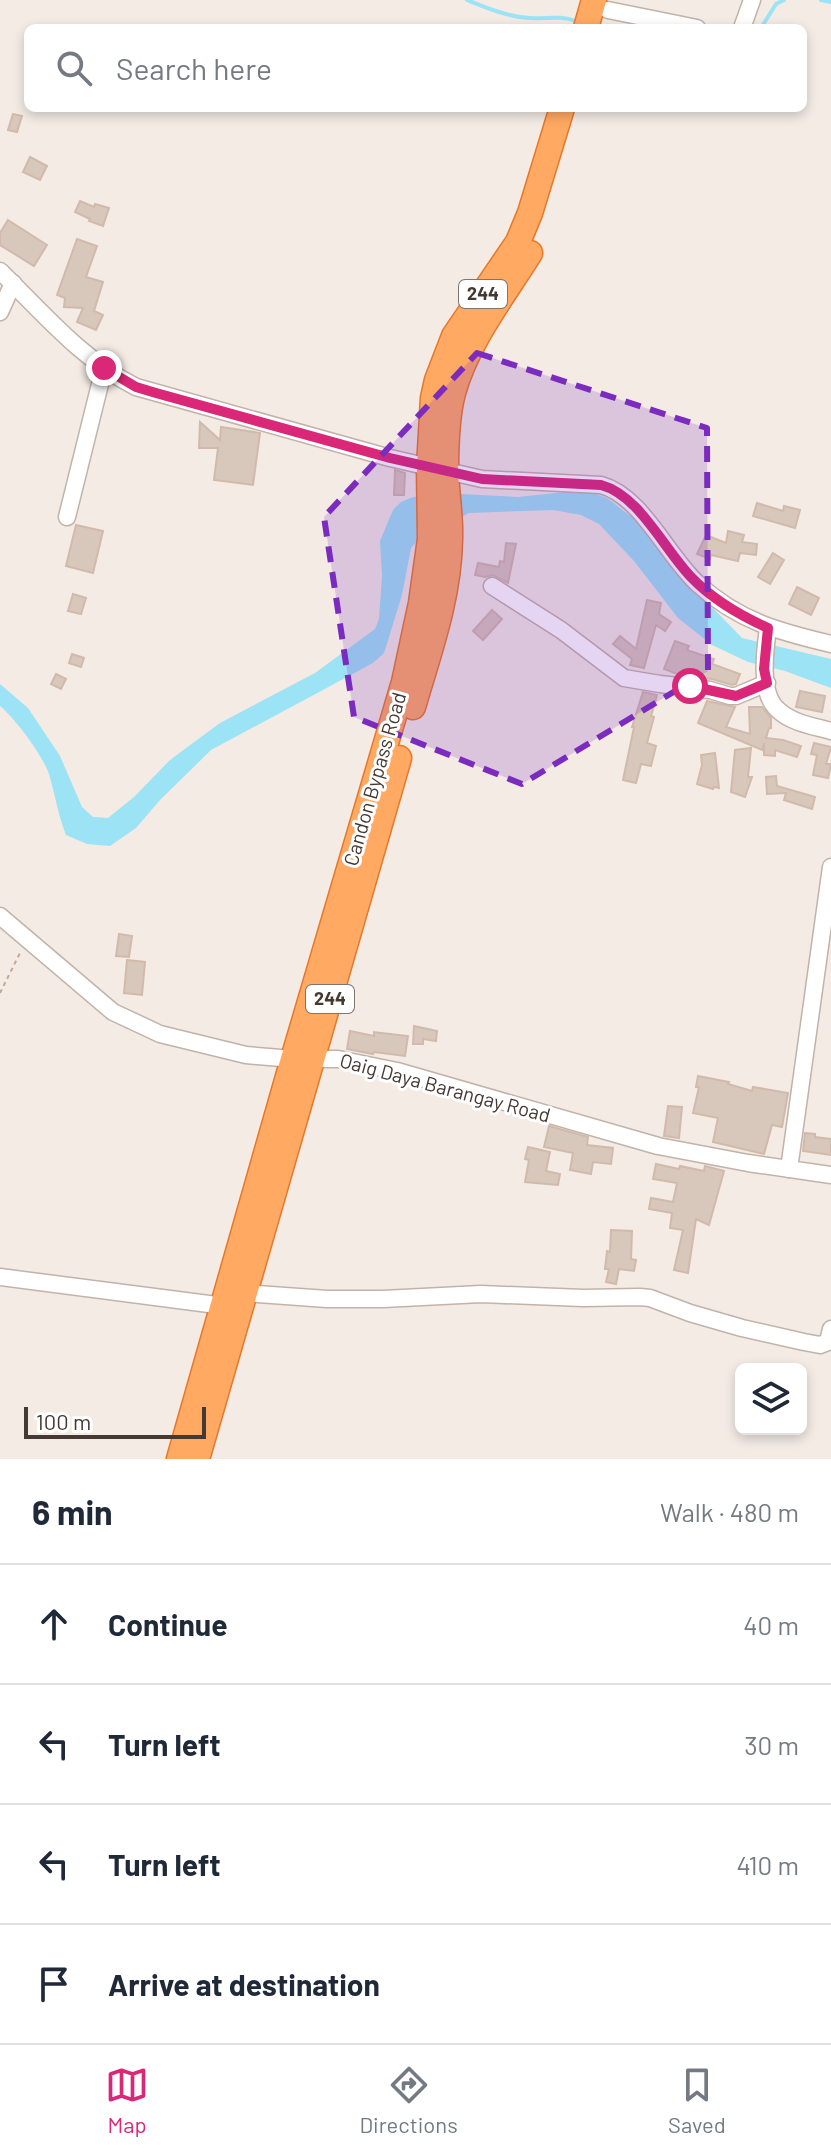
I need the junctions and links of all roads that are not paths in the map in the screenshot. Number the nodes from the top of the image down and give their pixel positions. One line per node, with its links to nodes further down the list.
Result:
1 (752, 0): 5 (street)
2 (604, 9): 3 (highway); 4 (street)
3 (590, 24)
4 (677, 24)
5 (743, 24)
6 (561, 112): 12 (highway, Candon Bypass Road / 244)
7 (578, 112): 12 (highway, Candon Bypass Road / 244)
8 (0, 271): 9 (street)
9 (13, 283): 10 (street); 11 (street)
10 (0, 312)
11 (104, 368): 12 (street); 13 (street)
12 (438, 476): 15 (street); 22 (highway, Candon Bypass Road / 244)
13 (67, 517)
14 (492, 586): 17 (street)
15 (767, 635): 16 (street); 17 (street)
16 (831, 644)
17 (765, 676): 18 (street)
18 (831, 731)
19 (831, 867): 21 (street)
20 (0, 916): 22 (street, Oaig Daya Barangay Road)
21 (825, 954): 23 (street)
22 (303, 1059): 23 (street, Oaig Daya Barangay Road); 26 (highway, Candon Bypass Road / 244)
23 (789, 1169): 24 (street, Oaig Daya Barangay Road)
24 (831, 1175)
25 (0, 1277): 26 (street)
26 (236, 1302): 27 (street); 28 (highway, Candon Bypass Road / 244); 29 (highway, Candon Bypass Road / 244)
27 (831, 1329)
28 (179, 1459)
29 (197, 1459)

